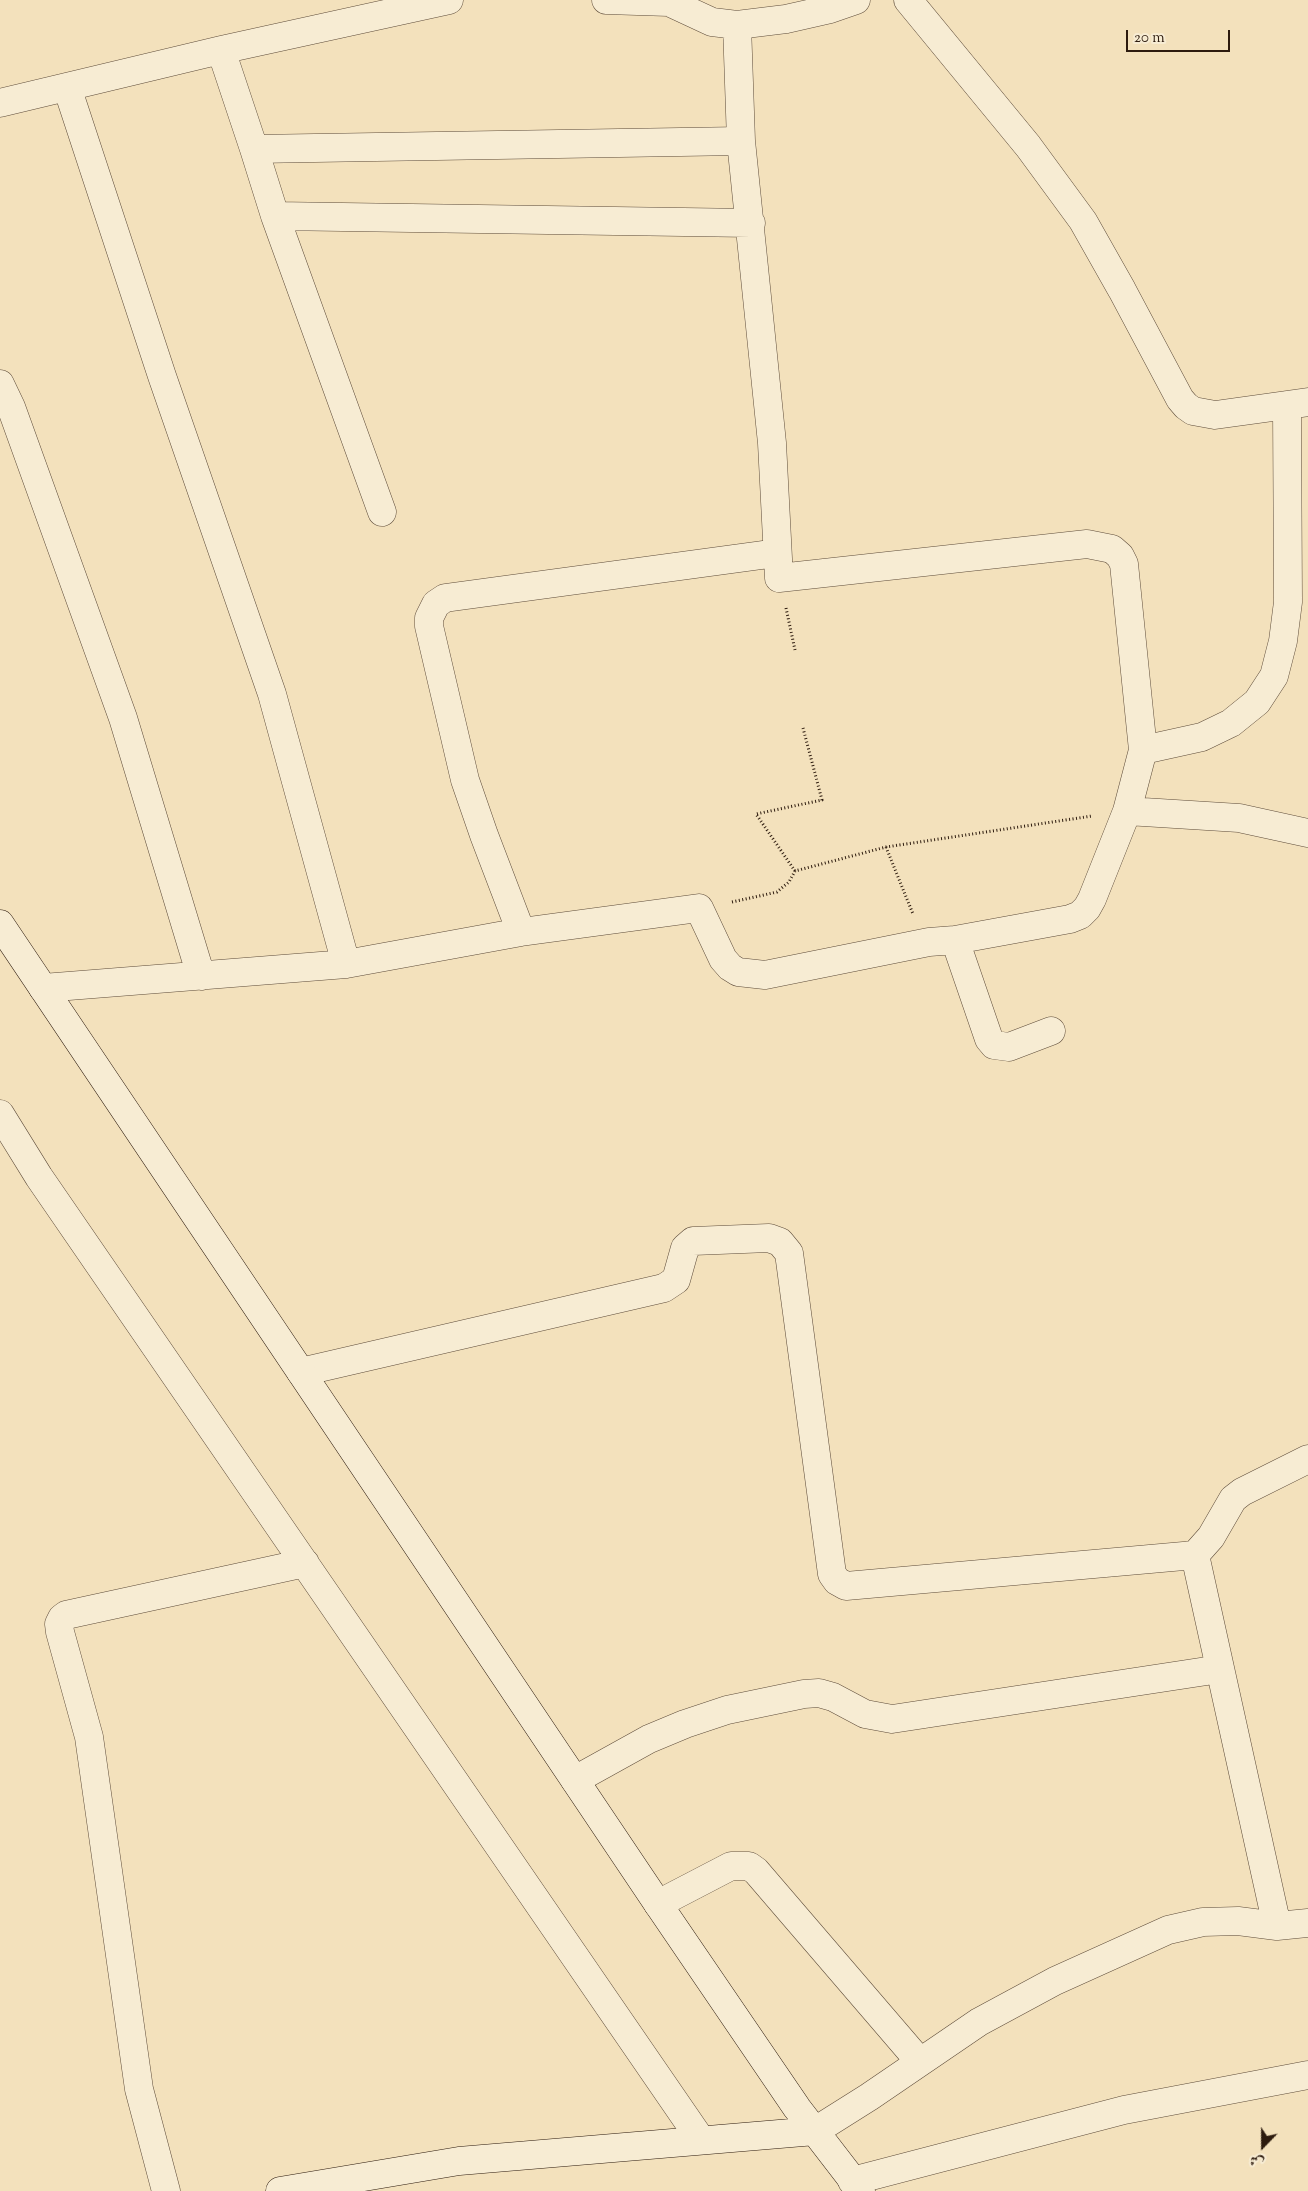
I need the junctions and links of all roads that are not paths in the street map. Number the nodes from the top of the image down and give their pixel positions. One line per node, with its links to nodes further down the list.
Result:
1 (448, 0): 7 (street)
2 (606, 0): 5 (street)
3 (856, 0): 6 (street)
4 (908, 0): 15 (street)
5 (669, 1): 6 (street)
6 (737, 25): 10 (street)
7 (221, 50): 8 (street); 11 (street)
8 (67, 87): 9 (street); 24 (street)
9 (0, 103)
10 (741, 141): 11 (street); 13 (street)
11 (254, 149): 12 (street)
12 (275, 216): 13 (street); 16 (street)
13 (751, 223): 17 (street)
14 (0, 384): 25 (street)
15 (1297, 404): 18 (street)
16 (382, 512)
17 (778, 566): 18 (street); 22 (street)
18 (1143, 750): 19 (street)
19 (1127, 811): 20 (street); 23 (street)
20 (1308, 833)
21 (0, 924): 26 (street)
22 (521, 932): 23 (street); 24 (street)
23 (955, 940): 27 (street)
24 (346, 964): 25 (street)
25 (201, 976): 26 (street)
26 (43, 988): 29 (street)
27 (1051, 1031)
28 (0, 1114): 32 (street)
29 (301, 1372): 31 (street); 34 (street)
30 (1308, 1459): 31 (street)
31 (1195, 1555): 33 (street)
32 (305, 1563): 41 (street); 43 (street)
33 (1220, 1669): 34 (street); 37 (street)
34 (575, 1780): 35 (street)
35 (658, 1904): 38 (street); 40 (street)
36 (1308, 1923): 37 (street)
37 (1277, 1926): 38 (street)
38 (920, 2062): 40 (street)
39 (1308, 2075): 42 (street)
40 (815, 2130): 41 (street); 42 (street)
41 (701, 2140): 44 (street)
42 (857, 2186)
43 (166, 2191)
44 (280, 2191)

